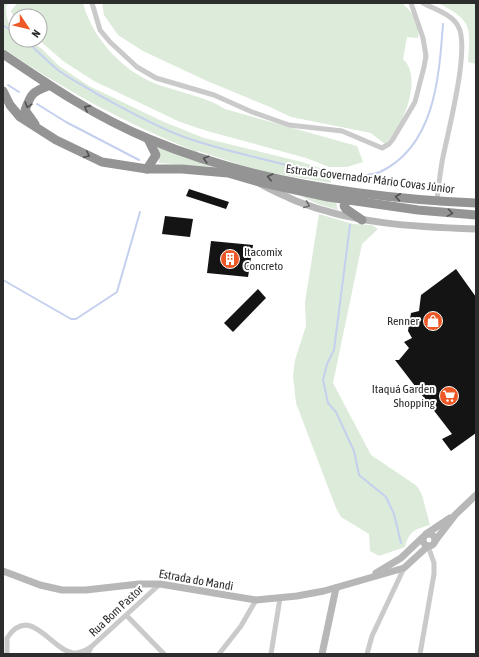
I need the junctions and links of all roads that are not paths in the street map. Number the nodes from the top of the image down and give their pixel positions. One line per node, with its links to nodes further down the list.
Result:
1 (92, 3): 2 (street)
2 (411, 3)
3 (423, 3): 13 (street)
4 (3, 54): 5 (highway, Estrada Governador Mário Covas Júnior)
5 (48, 86): 7 (highway, one-way to 7); 8 (highway, Estrada Governador Mário Covas Júnior, one-way to 5)
6 (3, 91): 7 (highway, Estrada Governador Mário Covas Júnior)
7 (40, 129): 9 (highway, Estrada Governador Mário Covas Júnior, one-way to 9)
8 (148, 139): 9 (highway); 11 (highway, Estrada Governador Mário Covas Júnior, one-way to 8)
9 (147, 169): 10 (highway, Estrada Governador Mário Covas Júnior)
10 (259, 182): 12 (highway, Estrada Governador Mário Covas Júnior); 16 (main road, one-way to 16)
11 (364, 192): 12 (highway); 13 (highway, Estrada Governador Mário Covas Júnior, one-way to 11)
12 (346, 200): 15 (highway, Estrada Governador Mário Covas Júnior, one-way to 15); 16 (highway)
13 (437, 201): 14 (highway, Estrada Governador Mário Covas Júnior)
14 (476, 203)
15 (476, 215)
16 (362, 220): 17 (main road)
17 (476, 229)
18 (476, 495): 19 (main road, Estrada do Mandi)
19 (456, 515): 20 (main road, Estrada do Mandi); 21 (main road, Estrada do Mandi)
20 (425, 535): 21 (main road); 22 (main road); 25 (main road, Estrada do Mandi)
21 (434, 541): 22 (main road)
22 (428, 546): 23 (main road, Estrada do Mandi); 40 (street)
23 (404, 568): 25 (main road, Estrada do Mandi); 39 (street)
24 (3, 571): 26 (main road, Estrada do Mandi)
25 (362, 580): 27 (main road, Estrada do Mandi)
26 (160, 584): 29 (main road, Estrada do Mandi); 30 (street, Rua Bom Pastor)
27 (336, 588): 28 (main road, Estrada do Mandi); 38 (main road)
28 (280, 598): 29 (main road, Estrada do Mandi); 37 (street)
29 (256, 600): 36 (street)
30 (127, 616): 31 (street, Rua Bom Pastor); 35 (street)
31 (91, 647): 32 (street); 34 (street, Rua Bom Pastor)
32 (66, 652): 33 (street)
33 (7, 654)
34 (88, 654)
35 (164, 654)
36 (219, 654)
37 (271, 654)
38 (322, 654)
39 (367, 654)
40 (420, 654)

